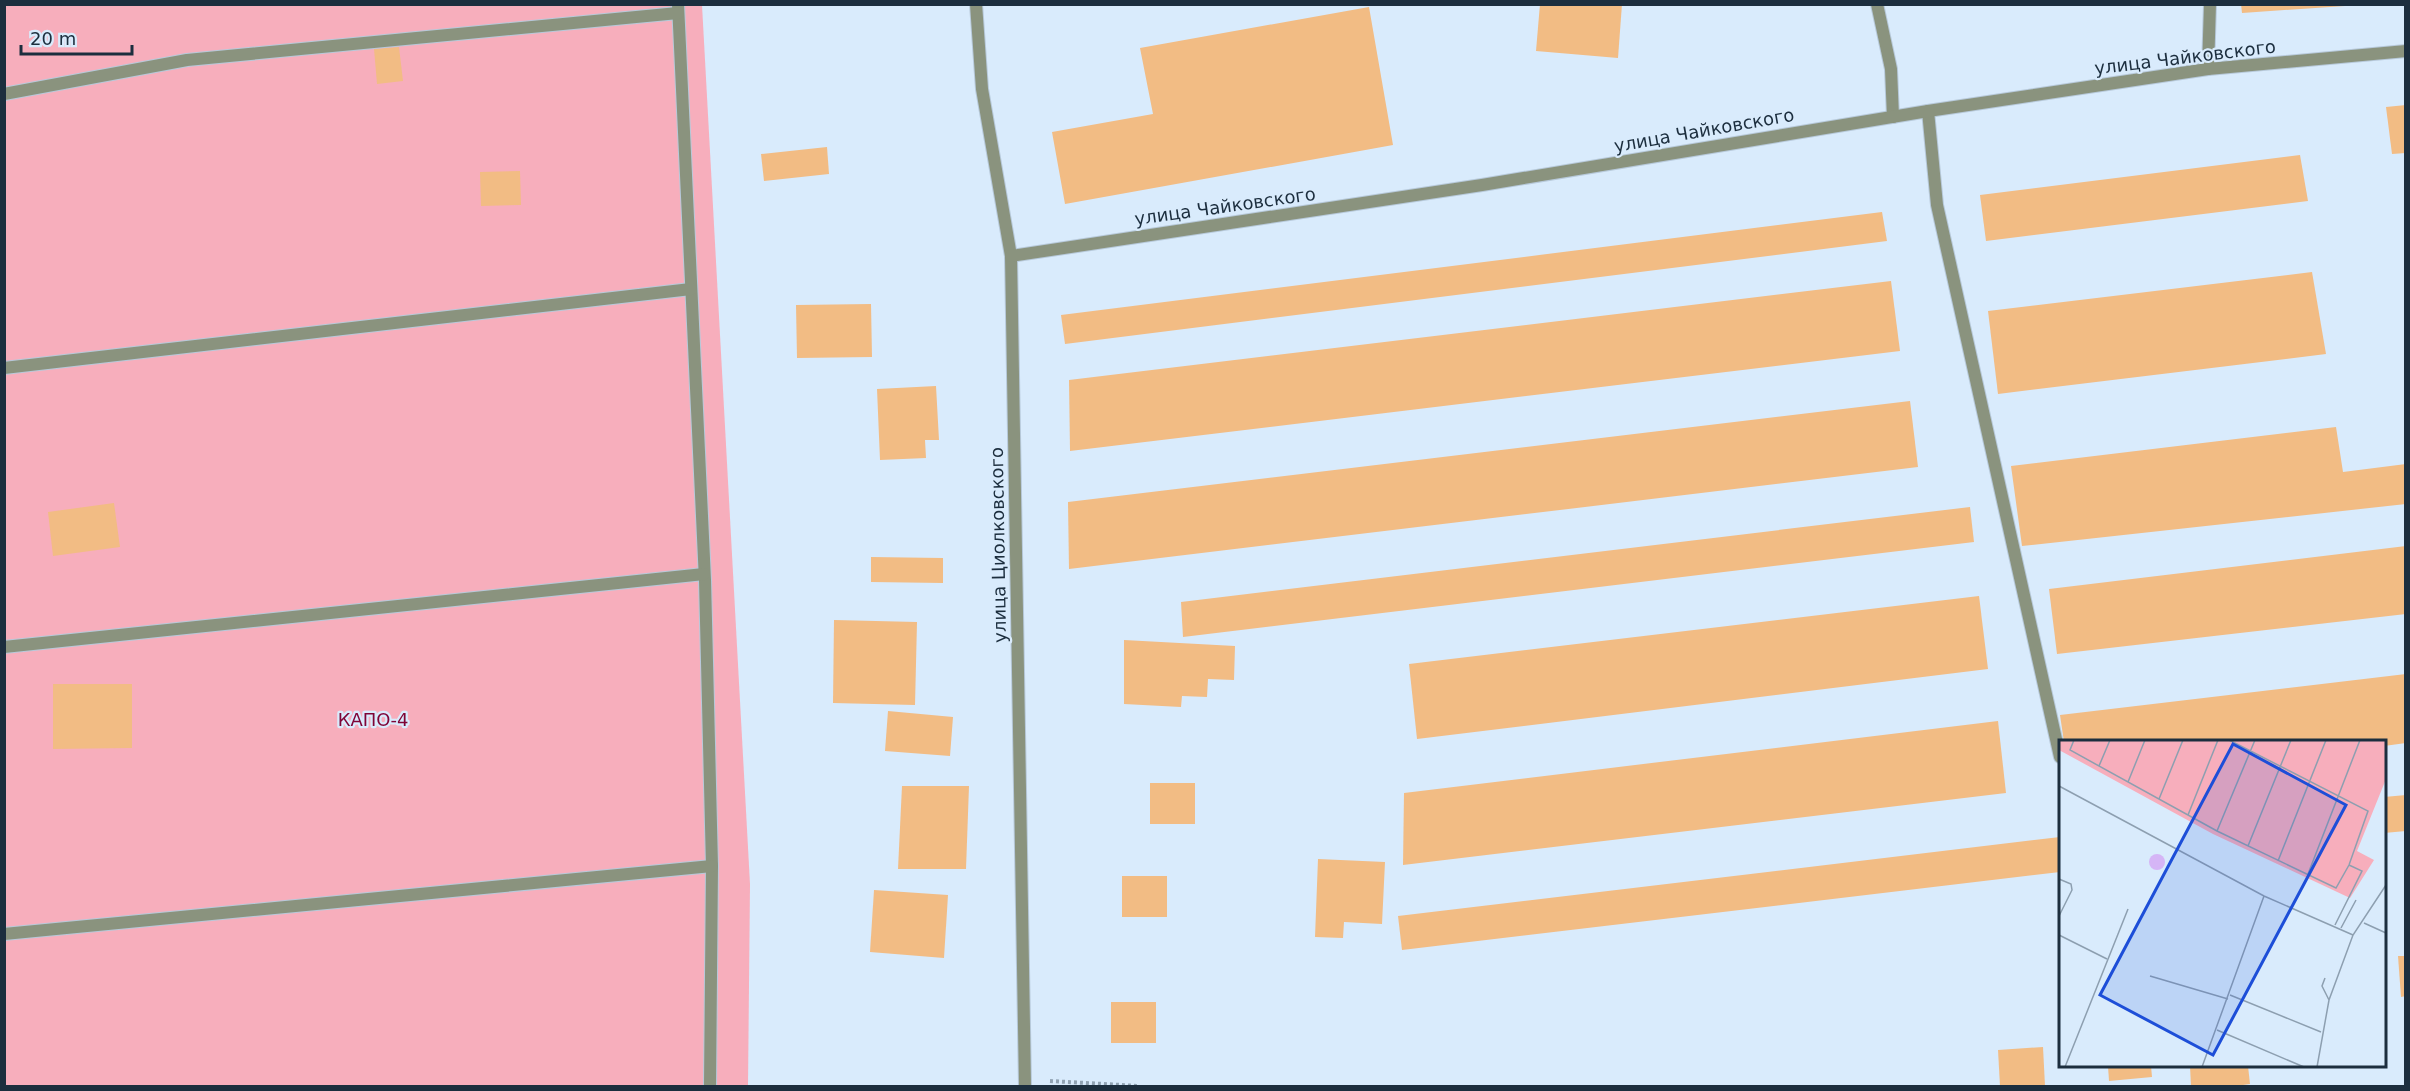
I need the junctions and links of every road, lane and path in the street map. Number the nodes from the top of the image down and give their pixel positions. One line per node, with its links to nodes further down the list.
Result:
1 (976, 4): 10 (street, улица Циолковского)
2 (1877, 4): 9 (street)
3 (2210, 4): 6 (street)
4 (678, 9): 7 (street); 11 (street)
5 (2406, 51): 6 (street, улица Чайковского)
6 (2208, 69): 8 (street, улица Чайковского)
7 (4, 94)
8 (1928, 111): 9 (street, улица Чайковского); 15 (street)
9 (1893, 117): 10 (street, улица Чайковского)
10 (1011, 256): 18 (street, улица Циолковского)
11 (691, 289): 12 (street); 13 (street)
12 (4, 368)
13 (704, 574): 14 (street); 16 (street)
14 (4, 647)
15 (2059, 748)
16 (712, 866): 17 (street); 19 (street)
17 (4, 934)
18 (1025, 1083): 20 (path)
19 (710, 1086)
20 (1139, 1086)

